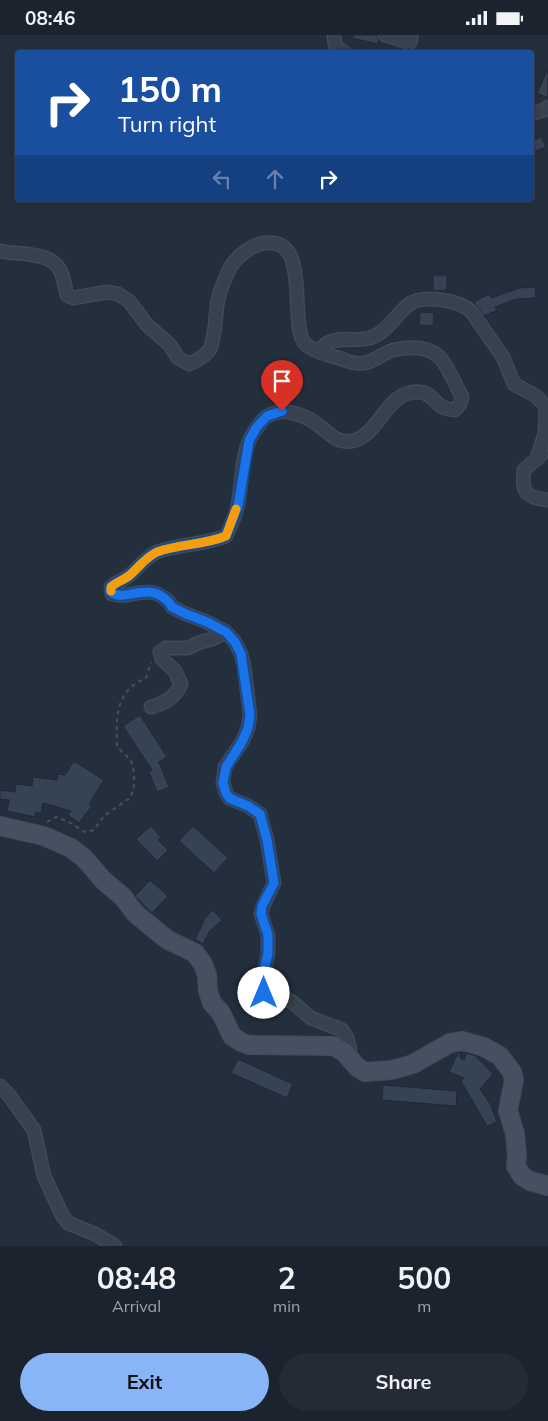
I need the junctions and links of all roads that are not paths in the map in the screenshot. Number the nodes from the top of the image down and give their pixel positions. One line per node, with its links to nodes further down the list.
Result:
1 (334, 35): 4 (street)
2 (385, 35): 3 (street)
3 (412, 35)
4 (341, 50)
5 (548, 107): 6 (street)
6 (534, 113)
7 (0, 251): 8 (street)
8 (319, 351): 10 (street); 12 (street)
9 (548, 449): 10 (street)
10 (537, 458): 11 (street)
11 (548, 500)
12 (226, 632): 13 (street); 15 (street)
13 (151, 707)
14 (0, 826): 15 (street)
15 (348, 1058): 17 (street)
16 (0, 1086): 18 (street)
17 (548, 1186)
18 (115, 1246)

